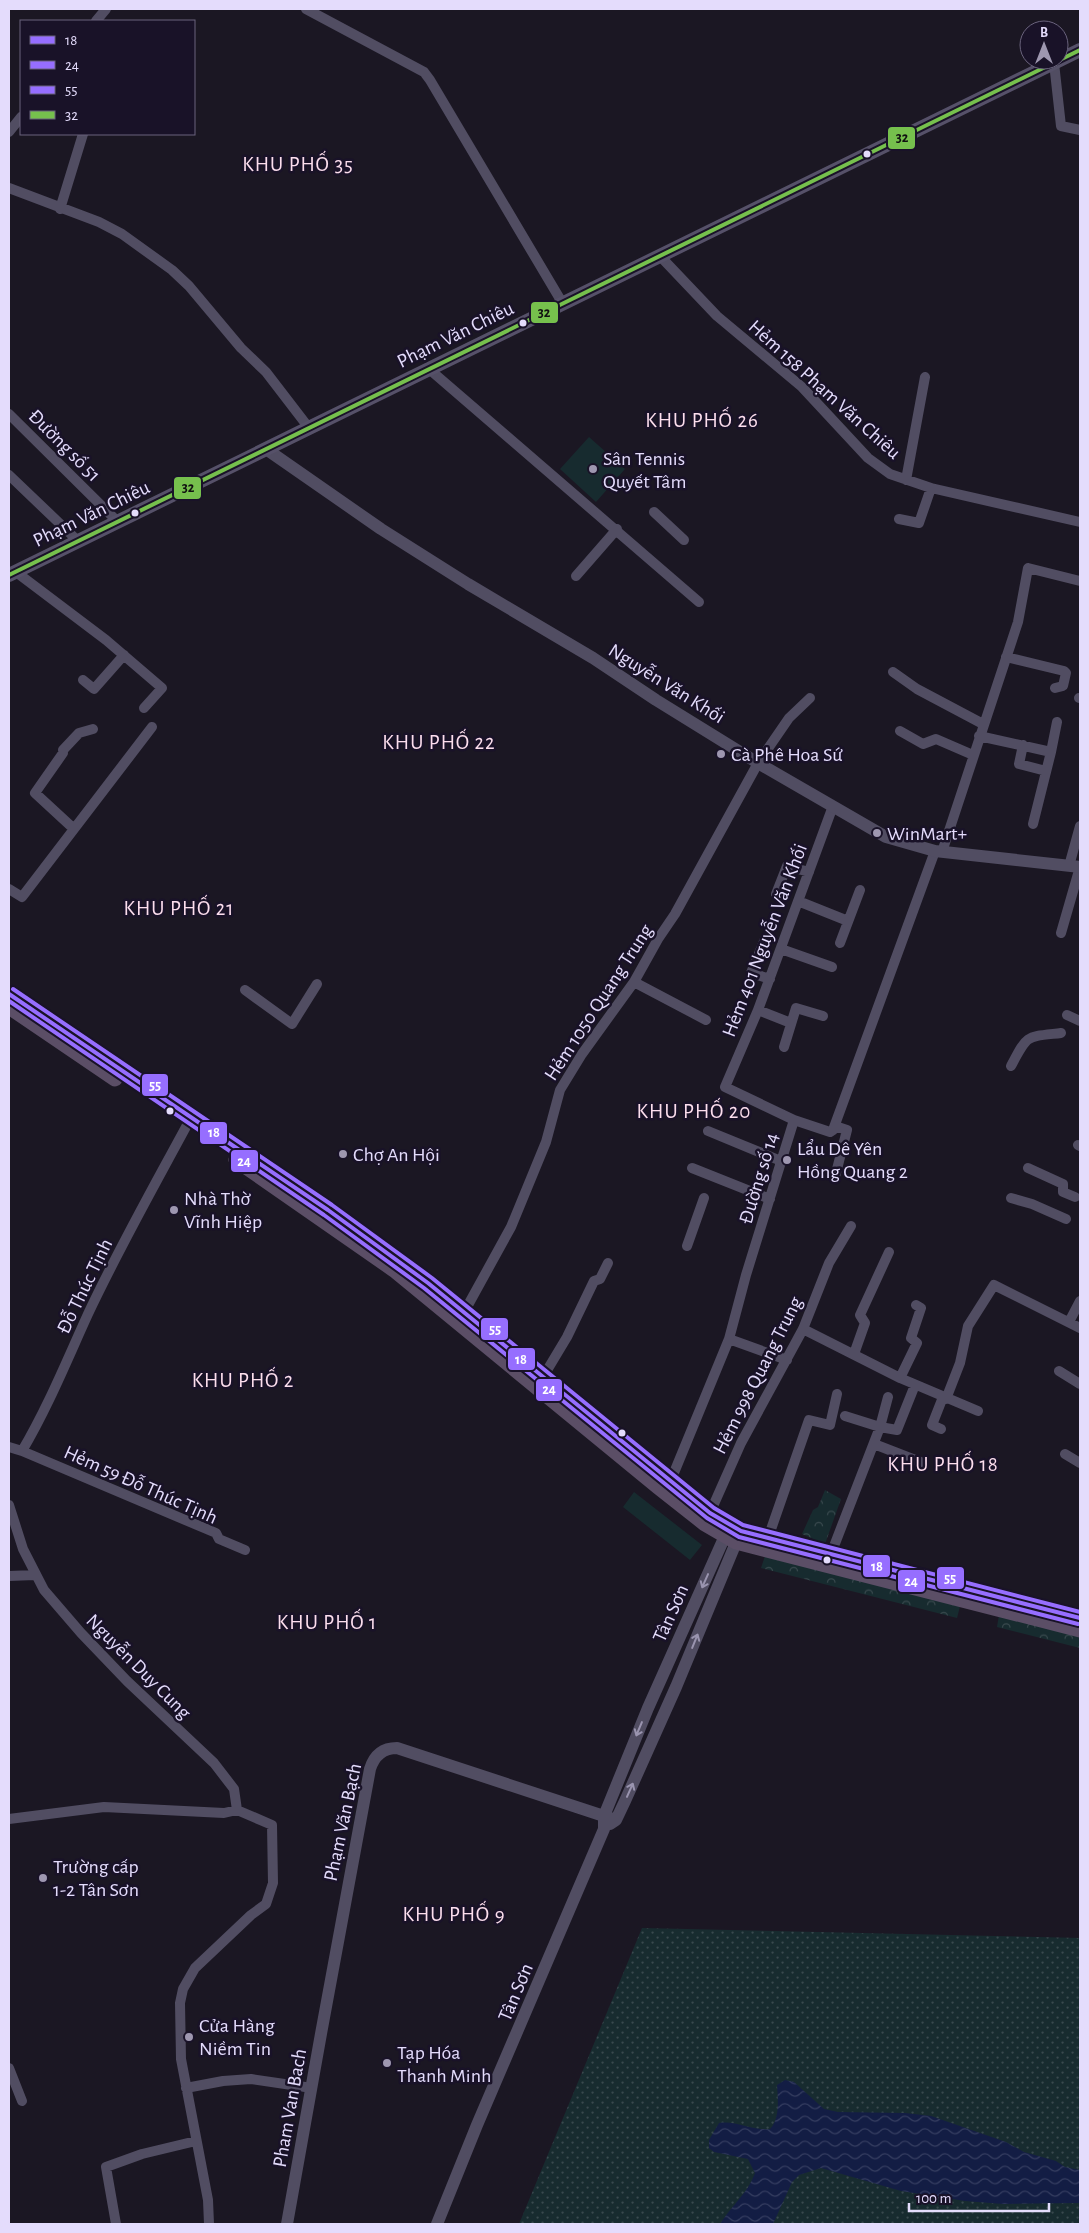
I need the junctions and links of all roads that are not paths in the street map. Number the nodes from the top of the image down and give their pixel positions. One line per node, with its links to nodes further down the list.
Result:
1 (106, 9): 3 (street)
2 (306, 9): 13 (street)
3 (97, 20)
4 (1040, 70): 12 (main road, Phạm Văn Chiêu)
5 (1055, 70): 7 (street)
6 (20, 118): 8 (street)
7 (1080, 130)
8 (9, 132)
9 (83, 135): 11 (street)
10 (9, 188): 11 (street)
11 (60, 209): 17 (street)
12 (660, 256): 13 (main road, Phạm Văn Chiêu); 20 (street, Hẻm 158 Phạm Văn Chiêu)
13 (562, 304): 14 (main road, Phạm Văn Chiêu)
14 (429, 370): 17 (main road, Phạm Văn Chiêu); 26 (street)
15 (925, 377): 20 (street)
16 (9, 414): 24 (street, Đường số 51)
17 (309, 428): 18 (main road, Phạm Văn Chiêu)
18 (266, 450): 24 (main road, Phạm Văn Chiêu); 49 (street, Nguyễn Văn Khối)
19 (9, 475): 28 (street)
20 (906, 480): 21 (street, Hẻm 158 Phạm Văn Chiêu)
21 (931, 488): 23 (street); 25 (street, Hẻm 158 Phạm Văn Chiêu)
22 (654, 512): 27 (street)
23 (899, 519)
24 (118, 522): 28 (main road, Phạm Văn Chiêu)
25 (1080, 522)
26 (617, 529): 30 (street); 32 (street)
27 (684, 540)
28 (78, 541): 29 (main road, Phạm Văn Chiêu)
29 (12, 574): 33 (street)
30 (576, 576)
31 (1080, 581): 34 (street)
32 (700, 602)
33 (124, 655): 36 (street); 39 (street)
34 (1006, 657): 37 (street); 41 (street)
35 (893, 672): 41 (street)
36 (83, 680)
37 (1055, 688)
38 (810, 698): 49 (street, Hẻm 1050 Quang Trung)
39 (144, 708)
40 (1057, 722): 47 (street)
41 (983, 724): 45 (street)
42 (152, 727): 54 (street)
43 (93, 729): 54 (street)
44 (900, 731): 48 (street)
45 (979, 736): 46 (street); 48 (street)
46 (1023, 745): 47 (street); 50 (street)
47 (1051, 752): 50 (street)
48 (973, 755): 55 (street)
49 (758, 763): 51 (street, Nguyễn Văn Khối); 69 (street, Hẻm 1050 Quang Trung)
50 (1046, 771): 52 (street)
51 (834, 806): 55 (street, Nguyễn Văn Khối); 57 (street, Hẻm 401 Nguyễn Văn Khối)
52 (1033, 824)
53 (1080, 826): 56 (street)
54 (74, 829): 58 (street)
55 (938, 852): 56 (street, Nguyễn Văn Khối); 86 (street)
56 (1076, 866): 63 (street)
57 (809, 872): 60 (street); 61 (street, Hẻm 401 Nguyễn Văn Khối)
58 (9, 889)
59 (860, 890): 62 (street)
60 (776, 894)
61 (798, 901): 62 (street); 66 (street, Hẻm 401 Nguyễn Văn Khối)
62 (848, 921): 65 (street)
63 (1061, 933)
64 (765, 939): 68 (street)
65 (840, 943)
66 (781, 949): 67 (street); 68 (street, Hẻm 401 Nguyễn Văn Khối)
67 (832, 967)
68 (770, 979): 74 (street, Hẻm 401 Nguyễn Văn Khối)
69 (634, 982): 77 (street); 104 (street, Hẻm 1050 Quang Trung)
70 (317, 984): 71 (street)
71 (245, 990)
72 (9, 994): 83 (main road)
73 (9, 1007): 83 (main road)
74 (758, 1010): 79 (street); 84 (street, Hẻm 401 Nguyễn Văn Khối)
75 (1067, 1015): 78 (street)
76 (823, 1016): 79 (street)
77 (706, 1020)
78 (1080, 1021)
79 (791, 1022): 81 (street)
80 (1061, 1033): 82 (street)
81 (784, 1047)
82 (1011, 1066)
83 (131, 1083): 85 (main road); 101 (main road)
84 (794, 1120): 86 (street, Đường số 14); 88 (street, Đường số 14)
85 (187, 1126): 101 (main road); 125 (street, Đỗ Thúc Tịnh)
86 (835, 1126): 91 (street)
87 (708, 1131): 88 (street)
88 (781, 1161): 95 (street, Đường số 14)
89 (692, 1168): 95 (street)
90 (1028, 1168): 92 (street)
91 (835, 1177)
92 (1076, 1197)
93 (704, 1198): 98 (street)
94 (1011, 1198): 96 (street)
95 (770, 1199): 108 (street, Đường số 14)
96 (1066, 1220)
97 (851, 1226): 107 (street, Hẻm 998 Quang Trung)
98 (687, 1246)
99 (889, 1252): 109 (street)
100 (608, 1263): 112 (street)
101 (425, 1287): 104 (main road)
102 (1080, 1301): 105 (street)
103 (916, 1305): 113 (street)
104 (461, 1317): 112 (main road); 132 (main road)
105 (1069, 1322): 106 (street); 118 (street)
106 (1080, 1328)
107 (803, 1329): 109 (street); 110 (street, Hẻm 998 Quang Trung)
108 (729, 1339): 110 (street); 129 (street, Đường số 14)
109 (854, 1354): 113 (street)
110 (787, 1360): 131 (street, Hẻm 998 Quang Trung)
111 (1060, 1372): 114 (street)
112 (544, 1377): 129 (main road)
113 (900, 1378): 115 (street)
114 (1080, 1384)
115 (915, 1385): 118 (street); 121 (street)
116 (838, 1394): 133 (street)
117 (888, 1397): 121 (street)
118 (945, 1398): 119 (street); 122 (street)
119 (978, 1411)
120 (845, 1416): 121 (street)
121 (880, 1427): 123 (street)
122 (941, 1429)
123 (874, 1444): 128 (street); 135 (street)
124 (9, 1447): 125 (street)
125 (22, 1450): 134 (street, Hẻm 59 Đỗ Thúc Tịnh)
126 (1065, 1454): 127 (street)
127 (1080, 1462)
128 (923, 1463)
129 (671, 1480): 131 (main road)
130 (9, 1505): 136 (street, Nguyễn Duy Cung)
131 (710, 1514): 132 (main road)
132 (733, 1534): 133 (main road); 138 (main road); 142 (street, Tân Sơn)
133 (768, 1538): 135 (main road)
134 (245, 1550)
135 (831, 1554): 138 (main road)
136 (36, 1575): 137 (street); 141 (street, Nguyễn Duy Cung)
137 (9, 1576)
138 (983, 1599): 139 (main road); 140 (main road)
139 (1080, 1618)
140 (1080, 1630)
141 (237, 1810): 143 (street); 145 (street)
142 (610, 1818): 146 (street, Pham Van Bach); 152 (street, Tân Sơn)
143 (9, 1819)
144 (9, 2068): 147 (street)
145 (186, 2088): 146 (street); 148 (street)
146 (312, 2088): 151 (street, Pham Van Bach)
147 (22, 2101)
148 (196, 2141): 149 (street); 150 (street)
149 (116, 2224)
150 (209, 2224)
151 (287, 2224)
152 (437, 2224)

